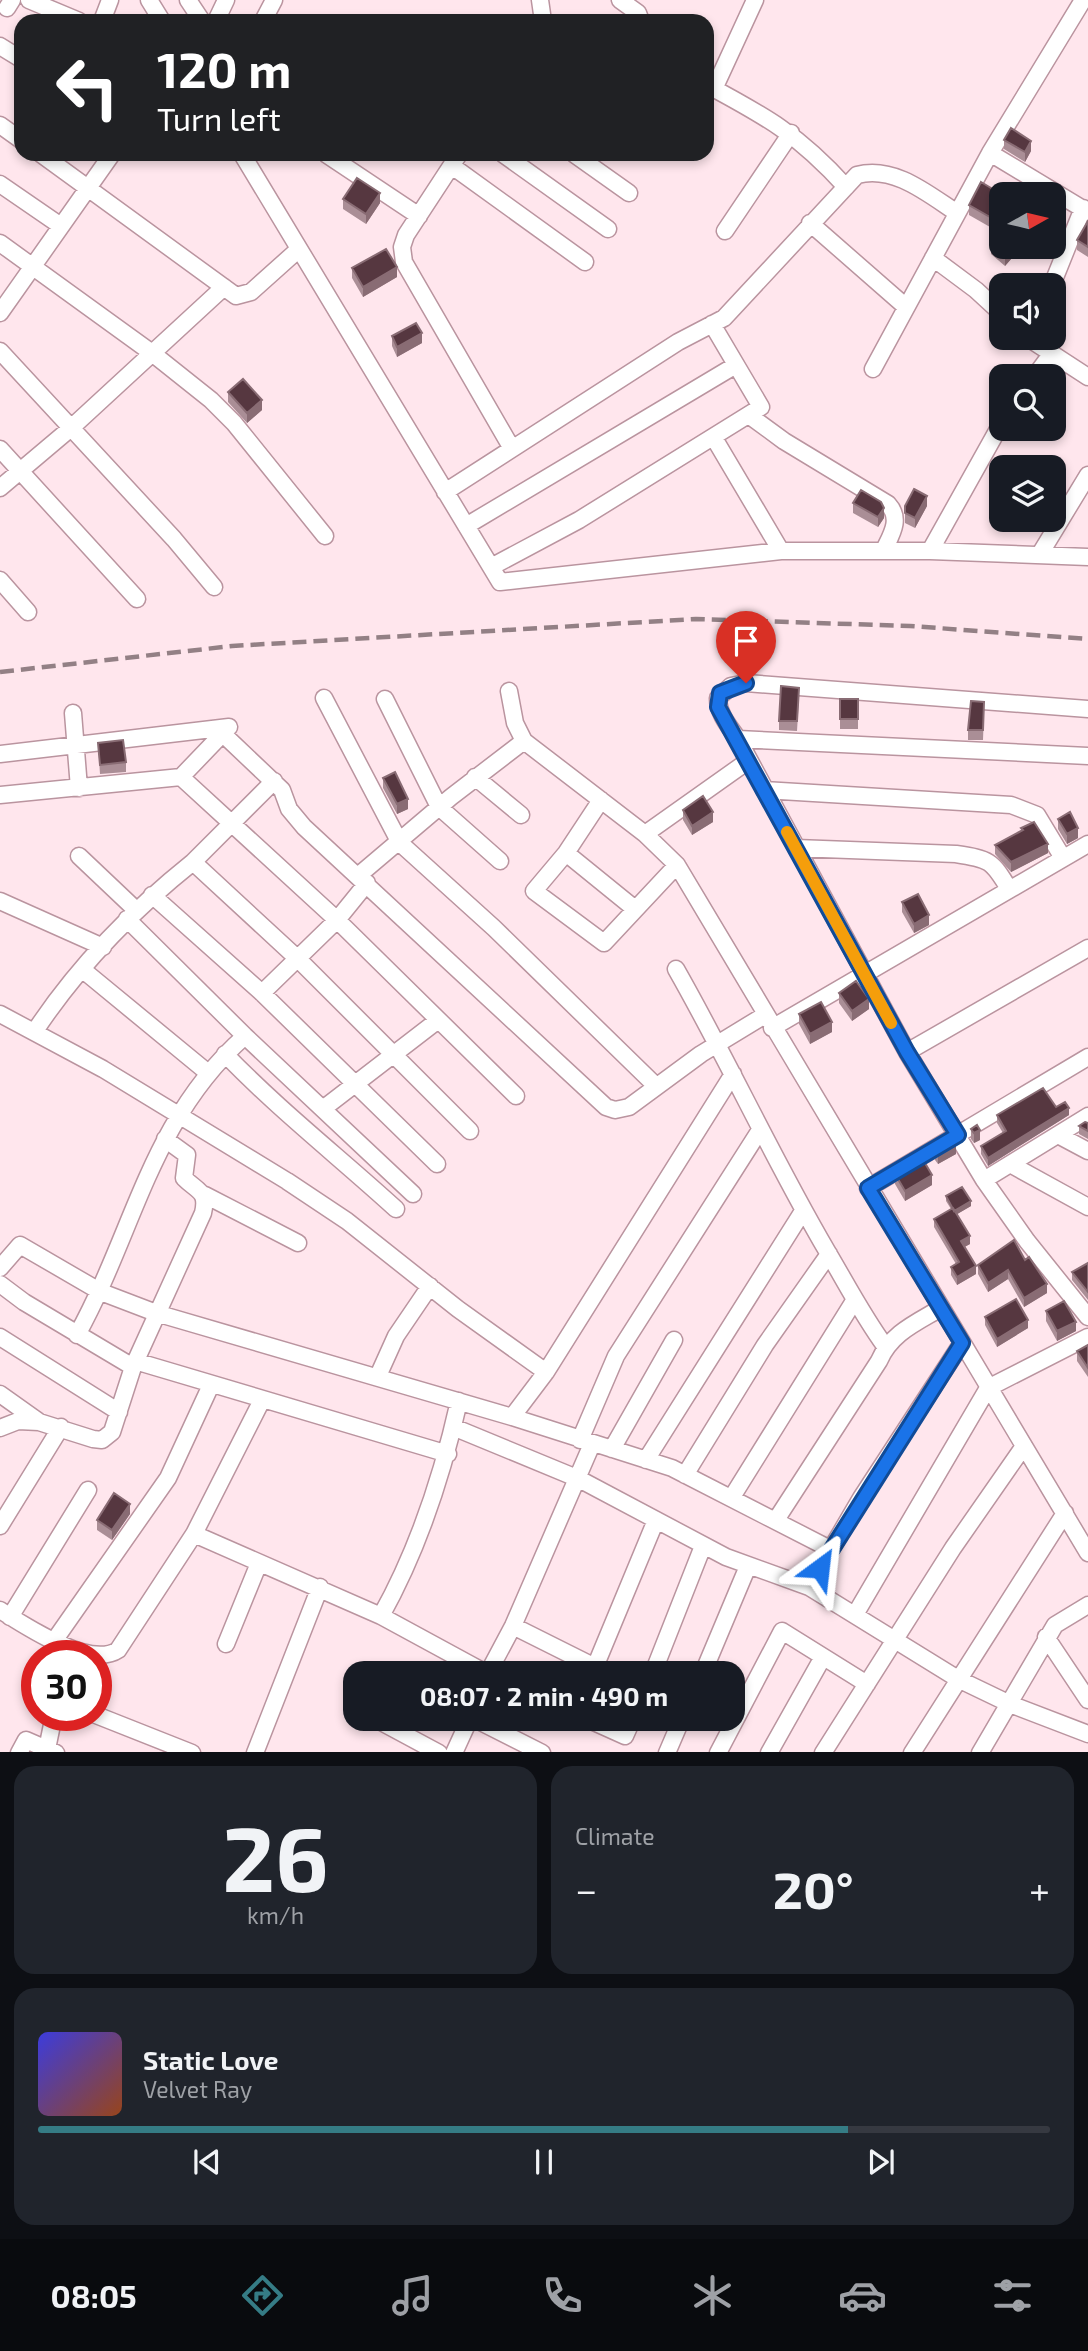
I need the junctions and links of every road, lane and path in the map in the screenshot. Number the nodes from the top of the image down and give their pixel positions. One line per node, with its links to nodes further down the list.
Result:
1 (29, 0): 5 (street)
2 (620, 0): 6 (street)
3 (755, 0): 7 (street)
4 (1083, 0): 10 (street)
5 (62, 14)
6 (638, 14)
7 (714, 79)
8 (714, 89): 9 (street)
9 (791, 133): 21 (street); 29 (street)
10 (990, 153): 23 (street); 24 (street)
11 (51, 161): 20 (street)
12 (107, 161): 20 (street)
13 (246, 161): 31 (street)
14 (336, 161): 25 (street)
15 (455, 161): 25 (street)
16 (457, 161): 33 (street)
17 (513, 161): 28 (street)
18 (584, 161): 22 (street)
19 (0, 184): 27 (street)
20 (88, 187): 27 (street); 36 (street)
21 (846, 187): 24 (street); 26 (street)
22 (629, 193)
23 (1085, 210): 35 (street)
24 (957, 213): 32 (street)
25 (419, 216): 53 (street)
26 (810, 223): 38 (street); 40 (street)
27 (61, 226): 34 (street)
28 (608, 229)
29 (725, 231)
30 (0, 243): 34 (street)
31 (299, 249): 36 (street); 58 (street)
32 (933, 258): 37 (street); 38 (street)
33 (584, 262)
34 (35, 268): 39 (street); 43 (street)
35 (1057, 273)
36 (224, 287): 43 (street)
37 (989, 302)
38 (906, 307): 47 (street)
39 (0, 313)
40 (712, 324): 46 (street); 53 (street)
41 (1046, 350): 44 (street)
42 (0, 351): 50 (street)
43 (152, 352): 50 (street); 60 (street)
44 (1052, 354): 45 (street); 48 (street)
45 (1044, 364)
46 (736, 365): 49 (street); 59 (street)
47 (873, 369)
48 (1088, 377)
49 (750, 416): 51 (street); 61 (street)
50 (71, 428): 55 (street); 68 (street)
51 (714, 438): 62 (street); 66 (street)
52 (991, 441): 63 (street)
53 (511, 447): 58 (street)
54 (0, 449): 55 (street)
55 (21, 472): 57 (street); 69 (street)
56 (1088, 475): 64 (street)
57 (0, 488)
58 (445, 492): 59 (street)
59 (466, 526): 66 (street)
60 (325, 536)
61 (884, 550): 62 (street); 63 (street)
62 (781, 551): 66 (street)
63 (930, 551): 64 (street)
64 (1040, 554): 65 (street)
65 (1088, 557)
66 (492, 567)
67 (0, 580): 70 (street)
68 (214, 587)
69 (136, 600)
70 (28, 612)
71 (509, 691): 78 (street)
72 (324, 698): 94 (street)
73 (385, 699): 90 (street)
74 (1088, 709): 77 (street)
75 (73, 713): 79 (street)
76 (223, 734): 79 (street); 83 (street); 85 (street)
77 (738, 739): 81 (street); 82 (street)
78 (524, 741): 84 (street); 89 (street)
79 (76, 747): 80 (street); 86 (street)
80 (0, 754)
81 (1088, 756)
82 (748, 761): 87 (street); 93 (street)
83 (181, 777): 86 (street); 92 (street)
84 (475, 777): 90 (street); 91 (street)
85 (274, 781): 92 (street); 103 (street)
86 (79, 788): 88 (street)
87 (764, 790): 96 (street); 99 (street)
88 (0, 795)
89 (601, 800): 93 (street); 97 (street)
90 (439, 807): 94 (street); 100 (street)
91 (521, 815)
92 (230, 824): 101 (street); 109 (street)
93 (645, 834): 102 (street)
94 (400, 843): 103 (street); 130 (street)
95 (1088, 844): 99 (street)
96 (796, 848): 104 (street); 115 (street)
97 (566, 853): 107 (street); 107 (street)
98 (79, 856): 108 (street)
99 (1063, 858): 104 (street)
100 (500, 861)
101 (193, 862): 105 (street); 112 (street)
102 (677, 864): 107 (street); 119 (street)
103 (363, 879): 109 (street); 130 (street)
104 (1009, 889): 115 (street)
105 (152, 895): 108 (street); 116 (street)
106 (0, 901): 110 (street)
107 (635, 909)
108 (131, 914): 110 (street); 121 (street)
109 (337, 920): 112 (street); 118 (street)
110 (103, 947): 114 (street)
111 (1088, 948): 123 (street)
112 (298, 959): 116 (street); 125 (street)
113 (676, 969): 122 (street)
114 (83, 970): 120 (street); 127 (street)
115 (863, 974): 119 (street); 123 (street)
116 (262, 993): 129 (street)
117 (0, 1014): 120 (street)
118 (437, 1021): 125 (street); 131 (street)
119 (768, 1022): 122 (street); 144 (street)
120 (35, 1031): 133 (street)
121 (244, 1036): 124 (street); 132 (street)
122 (719, 1045): 128 (street); 130 (street)
123 (907, 1052): 137 (street)
124 (225, 1054): 127 (street); 148 (street)
125 (394, 1054): 129 (street); 136 (street)
126 (1088, 1057): 137 (street)
127 (207, 1072): 133 (street)
128 (733, 1074): 135 (street); 167 (street)
129 (356, 1084): 132 (street); 141 (street)
130 (655, 1085)
131 (516, 1096)
132 (324, 1108): 145 (street)
133 (179, 1114): 139 (street); 154 (street)
134 (1088, 1116): 138 (street)
135 (760, 1130): 149 (street); 180 (street)
136 (470, 1131)
137 (958, 1135): 143 (street); 144 (street)
138 (1058, 1135): 140 (street); 142 (street)
139 (166, 1139): 146 (street); 155 (street)
140 (1088, 1151)
141 (438, 1164)
142 (1010, 1164): 143 (street); 147 (street)
143 (984, 1180): 159 (street)
144 (868, 1188): 157 (street)
145 (413, 1194)
146 (205, 1195): 150 (street); 158 (street)
147 (1088, 1207)
148 (396, 1209)
149 (803, 1211): 151 (street); 184 (street)
150 (298, 1243)
151 (829, 1254): 156 (street); 185 (street)
152 (0, 1268): 155 (street)
153 (0, 1284): 160 (street)
154 (430, 1286): 167 (street); 168 (street)
155 (101, 1292): 158 (street); 160 (street)
156 (854, 1301): 165 (street); 188 (street)
157 (941, 1308): 164 (street); 165 (street)
158 (156, 1313): 166 (street); 168 (street)
159 (1088, 1317)
160 (77, 1335): 166 (street)
161 (0, 1337): 174 (street)
162 (1088, 1337): 170 (street)
163 (674, 1340): 182 (street)
164 (962, 1343): 170 (street); 195 (street)
165 (885, 1346): 191 (street)
166 (134, 1364): 169 (street); 174 (street)
167 (546, 1372): 175 (street)
168 (378, 1376): 173 (street)
169 (211, 1385): 172 (street); 209 (street)
170 (988, 1388): 181 (street); 203 (street)
171 (0, 1394): 176 (street)
172 (262, 1400): 183 (street); 193 (street)
173 (459, 1401): 175 (street); 178 (street)
174 (119, 1412): 177 (street)
175 (512, 1417): 180 (street)
176 (39, 1422): 177 (street); 179 (street)
177 (61, 1427): 192 (street)
178 (453, 1427): 183 (street); 186 (street)
179 (0, 1428)
180 (586, 1442): 182 (street); 186 (street)
181 (1024, 1446): 189 (street); 207 (street)
182 (612, 1449): 184 (street)
183 (448, 1454): 204 (street)
184 (646, 1460): 185 (street)
185 (685, 1475): 188 (street)
186 (579, 1479): 190 (street); 205 (street)
187 (88, 1490): 202 (street)
188 (732, 1497): 191 (street)
189 (1065, 1513): 196 (street); 219 (street)
190 (656, 1520): 194 (street); 216 (street)
191 (776, 1520): 195 (street)
192 (0, 1526)
193 (194, 1534): 197 (street); 211 (street)
194 (703, 1546): 198 (street); 217 (street)
195 (830, 1549): 200 (street)
196 (1088, 1553)
197 (259, 1563): 199 (street); 210 (street)
198 (748, 1566): 200 (street); 218 (street)
199 (320, 1587): 204 (street); 236 (street)
200 (809, 1587): 203 (street)
201 (1088, 1605): 206 (street)
202 (5, 1613): 208 (street)
203 (856, 1613): 207 (street)
204 (381, 1616): 213 (street)
205 (513, 1626): 214 (street); 215 (street)
206 (1046, 1637): 221 (street); 222 (street)
207 (895, 1639): 219 (street); 220 (street)
208 (52, 1640)
209 (55, 1640)
210 (226, 1644)
211 (112, 1654)
212 (823, 1657): 220 (street); 241 (street); 242 (street)
213 (465, 1661)
214 (494, 1661)
215 (583, 1661)
216 (604, 1661)
217 (658, 1661)
218 (708, 1661)
219 (958, 1679): 222 (street); 233 (street)
220 (867, 1684): 243 (street)
221 (1088, 1700)
222 (1010, 1704): 231 (street); 244 (street)
223 (112, 1721): 235 (street)
224 (53, 1731): 232 (street)
225 (398, 1731): 237 (street)
226 (464, 1731): 238 (street)
227 (498, 1731): 239 (street)
228 (614, 1731): 229 (street)
229 (627, 1731)
230 (676, 1731): 240 (street)
231 (1088, 1734)
232 (51, 1751): 234 (street)
233 (915, 1751)
234 (19, 1752)
235 (192, 1752)
236 (255, 1752)
237 (439, 1752)
238 (454, 1752)
239 (542, 1752)
240 (667, 1752)
241 (718, 1752)
242 (769, 1752)
243 (823, 1752)
244 (980, 1752)

